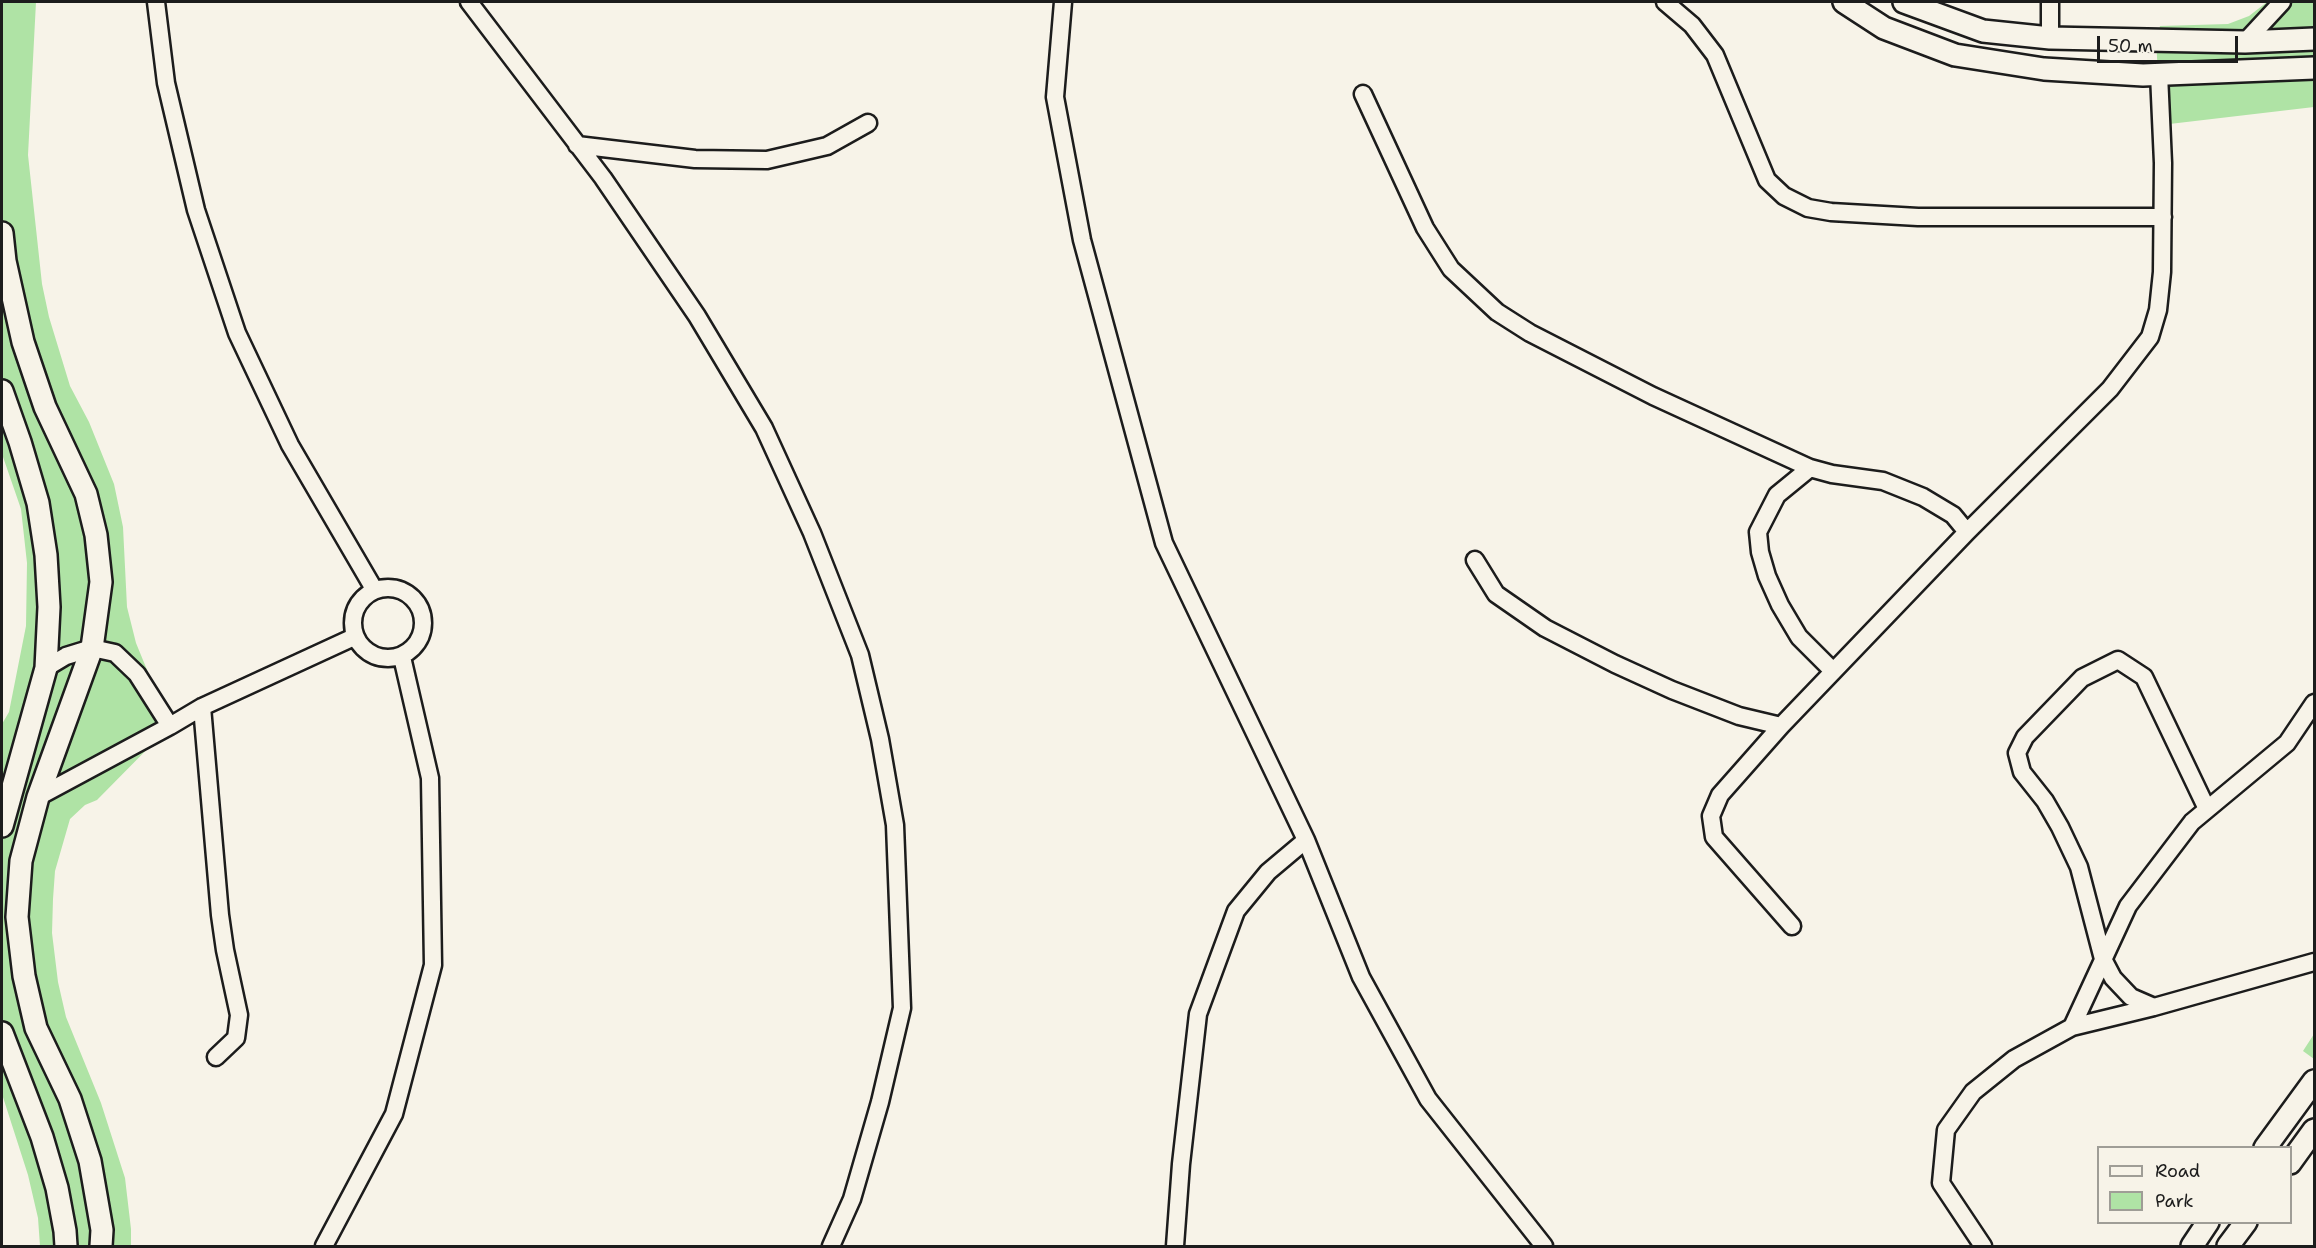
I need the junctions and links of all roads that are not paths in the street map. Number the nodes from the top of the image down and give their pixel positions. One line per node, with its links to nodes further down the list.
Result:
1 (156, 2): 23 (street)
2 (469, 2): 16 (street)
3 (1063, 2): 38 (street)
4 (1665, 2): 17 (street)
5 (1844, 2): 13 (street)
6 (1904, 2): 9 (street)
7 (2050, 2): 9 (street)
8 (2282, 2): 11 (street)
9 (2050, 39): 11 (street)
10 (2314, 39): 11 (street)
11 (2245, 42)
12 (2314, 68): 13 (street)
13 (2159, 74): 17 (street)
14 (1363, 94): 20 (street)
15 (868, 123): 16 (street)
16 (578, 144): 55 (street)
17 (2163, 217): 21 (street)
18 (2, 233): 25 (street)
19 (2, 391): 27 (street)
20 (1810, 468): 21 (street); 28 (street)
21 (1967, 532): 28 (street)
22 (1475, 560): 32 (street)
23 (374, 589): 24 (street); 26 (street)
24 (354, 637): 26 (street); 30 (street)
25 (92, 648): 27 (street); 31 (street); 35 (street)
26 (402, 657): 54 (street)
27 (46, 669): 33 (street)
28 (1833, 671): 32 (street)
29 (2314, 703): 36 (street)
30 (202, 706): 31 (street); 45 (street)
31 (170, 726): 35 (street)
32 (1781, 726): 39 (street)
33 (22, 754): 34 (street); 37 (street)
34 (2, 763)
35 (38, 797): 37 (street); 53 (street)
36 (2207, 809): 40 (street); 40 (street)
37 (2, 819)
38 (1306, 840): 56 (street); 57 (street)
39 (1792, 926)
40 (2103, 958): 42 (street); 43 (street)
41 (2314, 962): 42 (street)
42 (2154, 1007): 43 (street)
43 (2072, 1027): 58 (street)
44 (2, 1033): 52 (street)
45 (216, 1057)
46 (2314, 1081): 48 (street)
47 (2314, 1130): 49 (street)
48 (2266, 1146)
49 (2292, 1159)
50 (2207, 1224): 59 (street)
51 (2244, 1224): 60 (street)
52 (66, 1246)
53 (101, 1246)
54 (324, 1246)
55 (831, 1246)
56 (1176, 1246)
57 (1544, 1246)
58 (1983, 1246)
59 (2192, 1246)
60 (2228, 1246)

